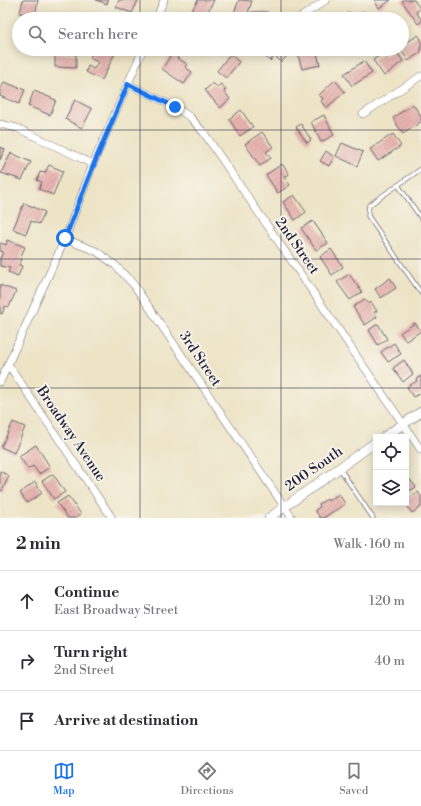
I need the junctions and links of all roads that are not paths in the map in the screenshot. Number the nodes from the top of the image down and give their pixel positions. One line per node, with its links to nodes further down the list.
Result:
1 (164, 0): 3 (street)
2 (326, 0): 4 (street)
3 (159, 12)
4 (308, 12)
5 (140, 56): 7 (street)
6 (421, 76): 8 (street)
7 (128, 84): 10 (street); 19 (street, 2nd Street)
8 (363, 114)
9 (0, 124): 10 (street)
10 (94, 164): 14 (street)
11 (421, 169): 12 (lane)
12 (398, 185): 13 (lane); 15 (lane)
13 (421, 218)
14 (65, 238): 16 (street); 24 (street, 3rd Street)
15 (421, 293)
16 (8, 364): 17 (street); 25 (street, Broadway Avenue)
17 (0, 382)
18 (421, 412): 19 (street)
19 (404, 423): 20 (street); 22 (street, 2nd Street)
20 (388, 434)
21 (373, 444): 23 (street, 200 South)
22 (421, 450)
23 (340, 468): 24 (street, 200 South); 28 (lane)
24 (285, 507): 26 (street, 200 South); 27 (street, 3rd Street)
25 (112, 518)
26 (269, 518)
27 (292, 518)
28 (373, 518)

